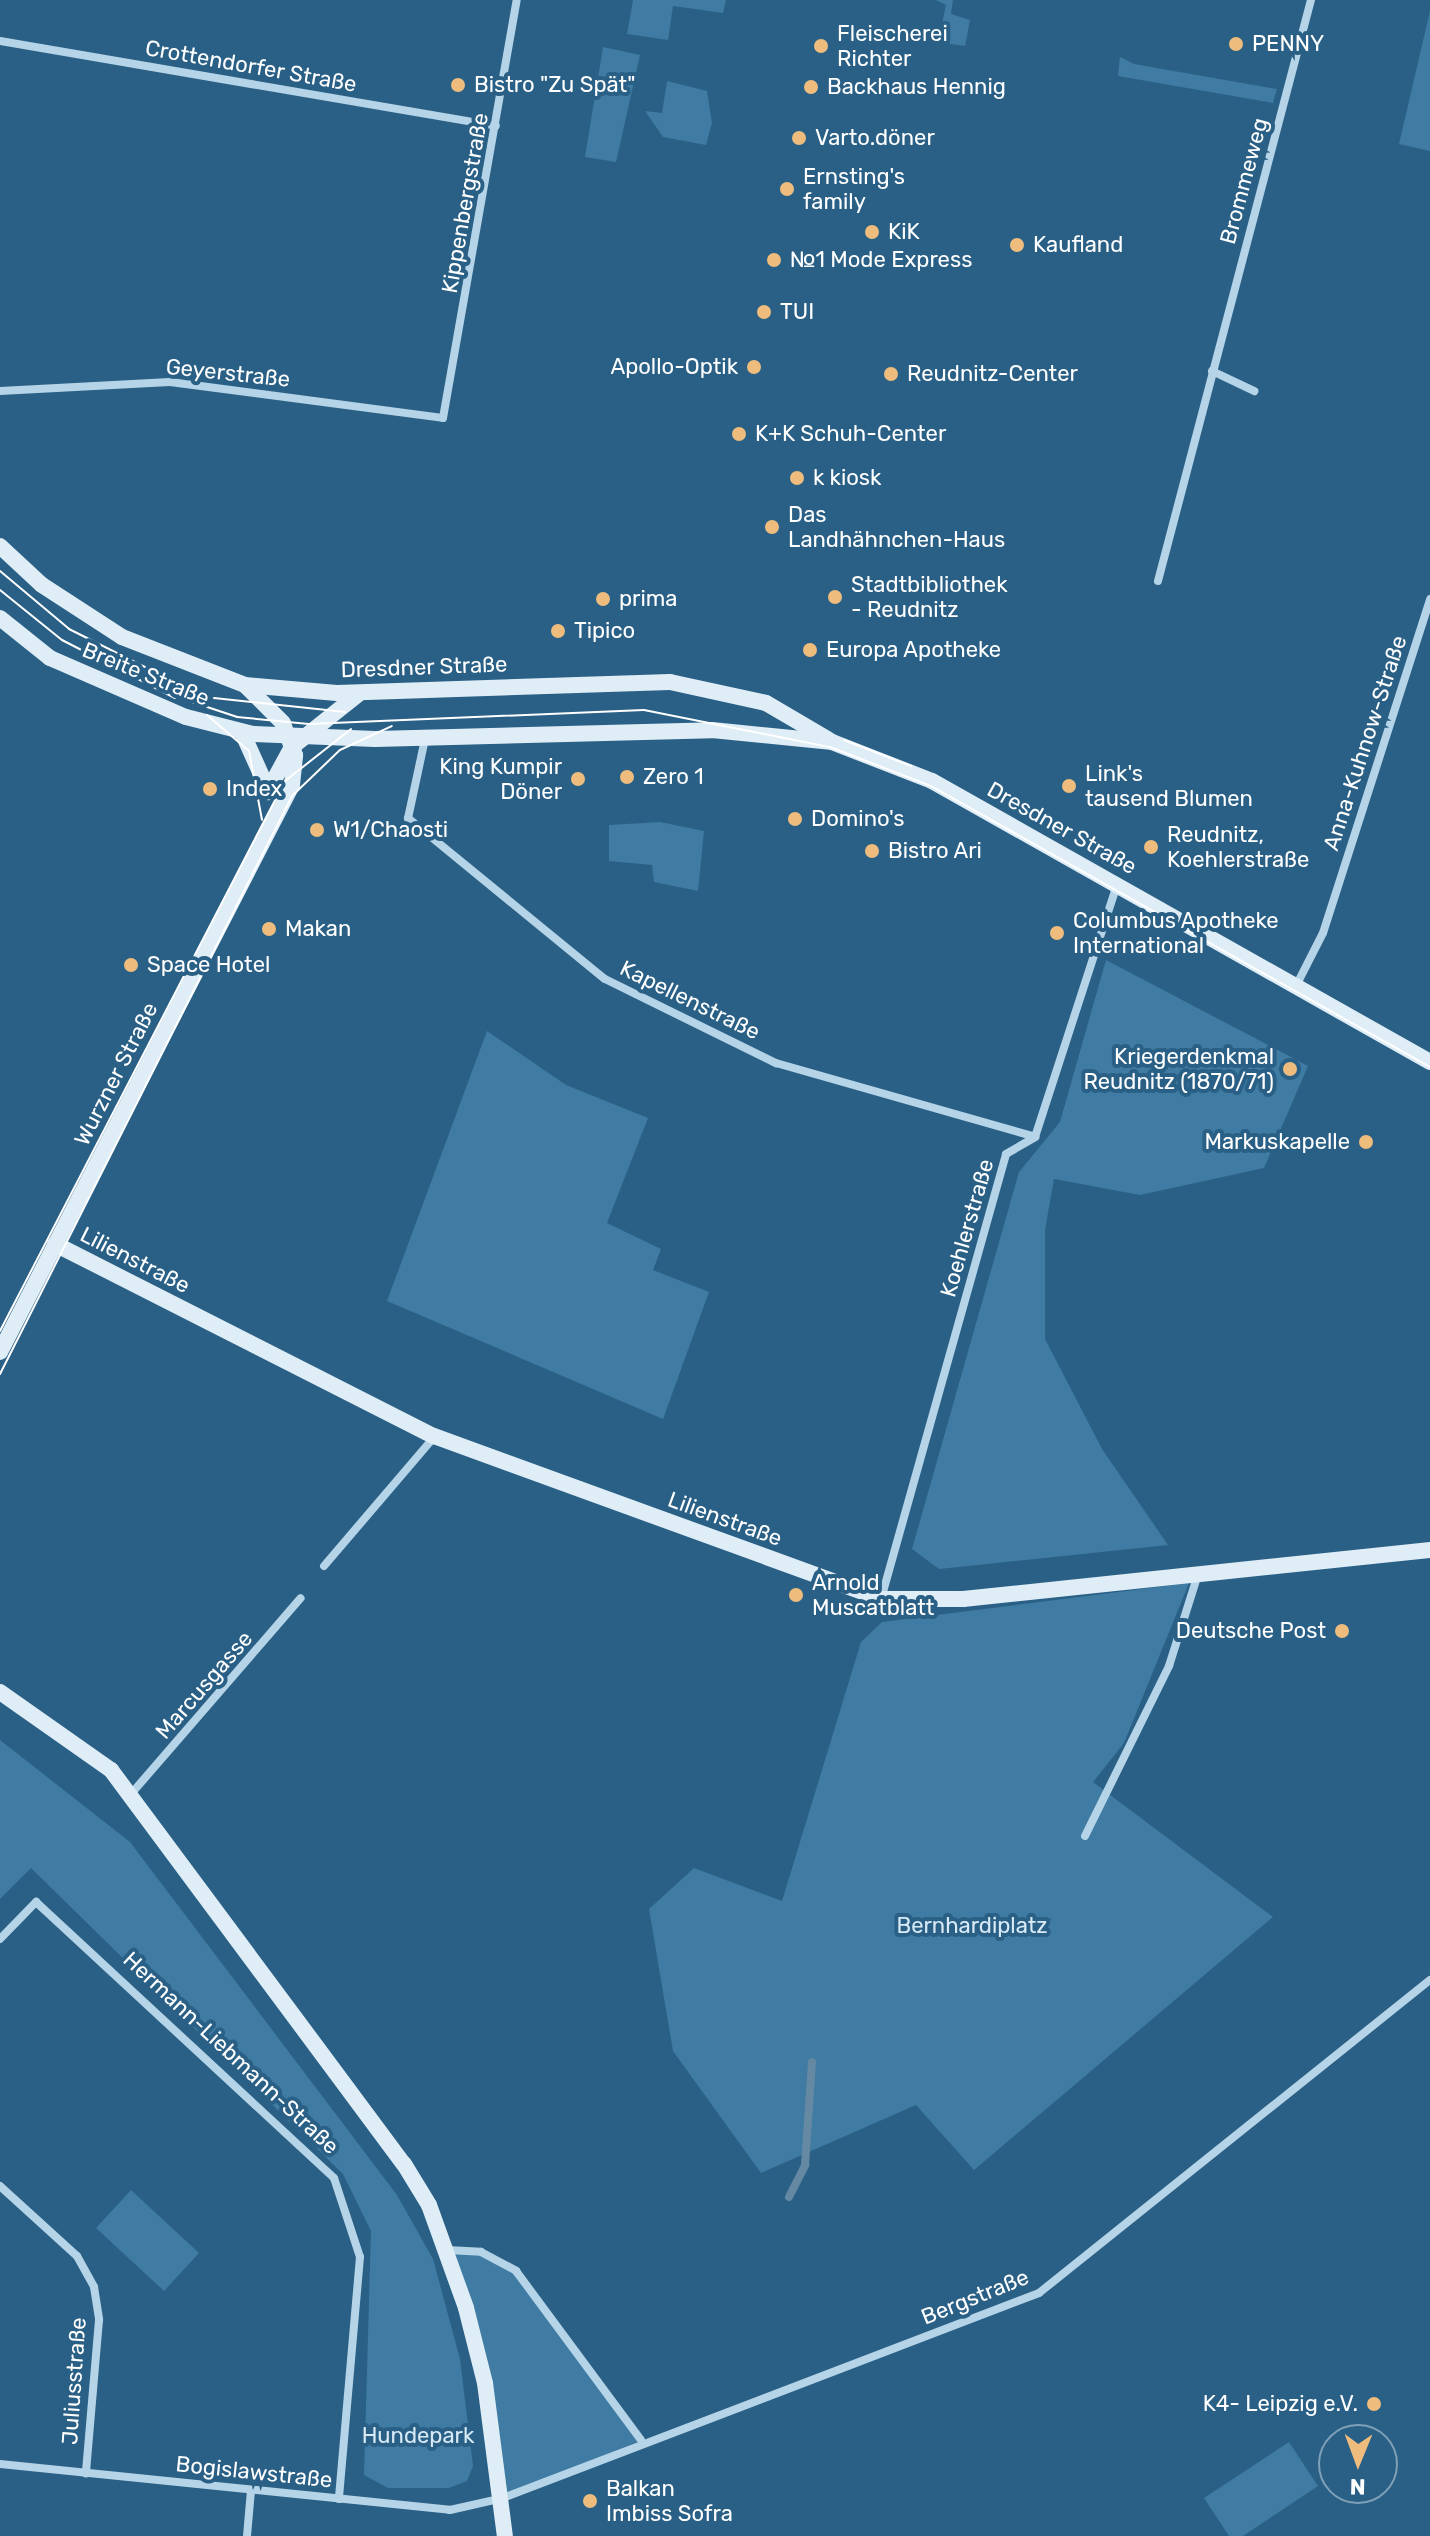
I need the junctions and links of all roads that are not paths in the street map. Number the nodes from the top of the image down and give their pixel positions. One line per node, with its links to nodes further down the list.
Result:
1 (517, 0): 4 (street, Kippenbergstraße)
2 (1311, 0): 5 (street, Brommeweg)
3 (0, 41): 4 (street, Crottendorfer Straße)
4 (496, 126): 8 (street, Kippenbergstraße)
5 (1212, 371): 7 (street); 10 (street, Brommeweg)
6 (0, 391): 8 (street, Geyerstraße)
7 (1254, 391)
8 (448, 411)
9 (0, 546): 13 (main road, Breite Straße)
10 (1158, 581)
11 (1430, 599): 22 (street, Anna-Kuhnow-Straße)
12 (0, 618): 15 (main road, Breite Straße)
13 (245, 685): 14 (main road, Dresdner Straße); 17 (main road)
14 (361, 692): 17 (main road); 18 (main road, Dresdner Straße)
15 (242, 732): 17 (main road, Breite Straße); 19 (main road)
16 (425, 737): 17 (main road, Dresdner Straße); 18 (main road, Dresdner Straße); 24 (street, Kapellenstraße)
17 (295, 741): 19 (main road); 20 (main road, Wurzner Straße)
18 (832, 742): 21 (main road, Dresdner Straße)
19 (269, 789): 20 (main road)
20 (275, 817): 25 (main road, Wurzner Straße)
21 (1117, 884): 22 (main road, Dresdner Straße); 24 (street)
22 (1296, 986): 23 (main road, Dresdner Straße)
23 (1430, 1062)
24 (1035, 1137): 32 (street, Koehlerstraße)
25 (55, 1244): 26 (main road, Wurzner Straße); 27 (main road, Lilienstraße)
26 (0, 1352)
27 (434, 1436): 29 (street); 32 (main road, Lilienstraße)
28 (1430, 1550): 30 (main road, Lilienstraße)
29 (324, 1566)
30 (1198, 1573): 32 (main road, Lilienstraße); 35 (street)
31 (301, 1598): 34 (street, Marcusgasse)
32 (881, 1599)
33 (0, 1692): 34 (main road)
34 (131, 1794): 39 (main road)
35 (1085, 1836)
36 (0, 1939): 45 (street, Hermann-Liebmann-Straße)
37 (1430, 1980): 40 (street, Bergstraße)
38 (0, 2186): 42 (street, Juliusstraße)
39 (447, 2250): 40 (street); 44 (main road)
40 (641, 2440): 44 (street, Bergstraße)
41 (0, 2464): 42 (street, Bogislawstraße)
42 (86, 2473): 43 (street, Bogislawstraße)
43 (251, 2490): 45 (street, Bogislawstraße); 46 (street)
44 (503, 2498): 45 (street, Bogislawstraße); 47 (main road)
45 (339, 2499)
46 (247, 2536)
47 (505, 2536)

